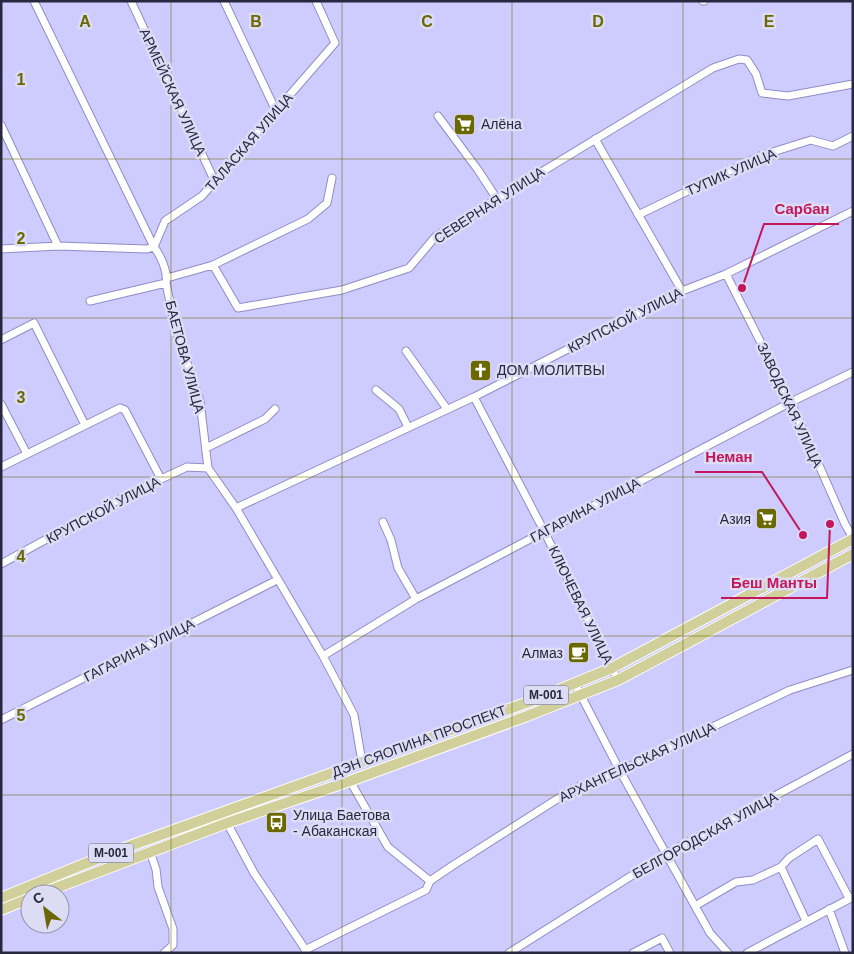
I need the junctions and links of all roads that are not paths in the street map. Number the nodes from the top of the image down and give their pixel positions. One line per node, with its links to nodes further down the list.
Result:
1 (34, 1): 17 (street, БАЕТОВА УЛИЦА)
2 (130, 1): 12 (street, АРМЕЙСКАЯ УЛИЦА)
3 (224, 1): 6 (street)
4 (316, 1): 6 (street, ТАЛАСКАЯ УЛИЦА)
5 (853, 84): 10 (street, СЕВЕРНАЯ УЛИЦА)
6 (276, 111): 12 (street, ТАЛАСКАЯ УЛИЦА)
7 (438, 116): 13 (street)
8 (1, 125): 16 (street)
9 (853, 136): 15 (street, ТУПИК УЛИЦА)
10 (595, 139): 13 (street, СЕВЕРНАЯ УЛИЦА); 15 (street)
11 (332, 178): 19 (street)
12 (215, 182): 17 (street, ТАЛАСКАЯ УЛИЦА)
13 (497, 199): 19 (street, СЕВЕРНАЯ УЛИЦА)
14 (853, 211): 20 (street, КРУПСКОЙ УЛИЦА)
15 (638, 215): 22 (street)
16 (58, 246): 17 (street); 18 (street)
17 (154, 247): 21 (street, БАЕТОВА УЛИЦА)
18 (1, 249)
19 (213, 265): 21 (street)
20 (726, 274): 22 (street, КРУПСКОЙ УЛИЦА); 29 (street, ЗАВОДСКАЯ УЛИЦА)
21 (167, 281): 23 (street); 35 (street, БАЕТОВА УЛИЦА)
22 (682, 291): 28 (street, КРУПСКОЙ УЛИЦА)
23 (90, 301)
24 (1, 340): 33 (street)
25 (406, 351): 32 (street)
26 (853, 372): 29 (street, ГАГАРИНА УЛИЦА)
27 (376, 390): 34 (street)
28 (474, 397): 32 (street, КРУПСКОЙ УЛИЦА); 42 (street, КЛЮЧЕВАЯ УЛИЦА)
29 (791, 402): 42 (street, ГАГАРИНА УЛИЦА); 43 (street, ЗАВОДСКАЯ УЛИЦА)
30 (1, 404): 36 (street)
31 (275, 409): 35 (street)
32 (447, 409): 34 (street, КРУПСКОЙ УЛИЦА)
33 (85, 425): 36 (street); 39 (street)
34 (408, 427): 40 (street, КРУПСКОЙ УЛИЦА)
35 (206, 448): 38 (street, БАЕТОВА УЛИЦА)
36 (27, 454): 37 (street)
37 (1, 467)
38 (208, 468): 39 (street, КРУПСКОЙ УЛИЦА); 40 (street, БАЕТОВА УЛИЦА)
39 (161, 479): 45 (street, КРУПСКОЙ УЛИЦА)
40 (236, 508): 46 (street, БАЕТОВА УЛИЦА)
41 (383, 522): 47 (street)
42 (544, 531): 47 (street, ГАГАРИНА УЛИЦА); 49 (street, КЛЮЧЕВАЯ УЛИЦА)
43 (853, 538): 49 (main road, ДЭН СЯОПИНА ПРОСПЕКТ / M-001)
44 (853, 554): 51 (main road, ДЭН СЯОПИНА ПРОСПЕКТ / M-001)
45 (1, 564)
46 (277, 580): 48 (street, БАЕТОВА УЛИЦА); 54 (street, ГАГАРИНА УЛИЦА)
47 (416, 599): 48 (street, ГАГАРИНА УЛИЦА)
48 (323, 656): 56 (street, БАЕТОВА УЛИЦА)
49 (612, 668): 51 (street, КЛЮЧЕВАЯ УЛИЦА); 52 (main road, ДЭН СЯОПИНА ПРОСПЕКТ / M-001)
50 (853, 670): 57 (street, АРХАНГЕЛЬСКАЯ УЛИЦА)
51 (618, 680): 53 (main road, ДЭН СЯОПИНА ПРОСПЕКТ / M-001)
52 (575, 684): 53 (street); 56 (main road, ДЭН СЯОПИНА ПРОСПЕКТ / M-001)
53 (580, 696): 57 (street); 58 (main road, ДЭН СЯОПИНА ПРОСПЕКТ / M-001)
54 (1, 720)
55 (853, 754): 62 (street, БЕЛГОРОДСКАЯ УЛИЦА)
56 (362, 762): 59 (main road, ДЭН СЯОПИНА ПРОСПЕКТ / M-001)
57 (620, 771): 62 (street); 64 (street, АРХАНГЕЛЬСКАЯ УЛИЦА)
58 (350, 781): 60 (main road, ДЭН СЯОПИНА ПРОСПЕКТ / M-001); 64 (street)
59 (221, 812): 60 (street); 66 (main road, M-001)
60 (227, 823): 61 (main road, M-001); 73 (street)
61 (150, 852): 65 (main road, M-001); 74 (street)
62 (666, 854): 69 (street); 75 (street, БЕЛГОРОДСКАЯ УЛИЦА)
63 (781, 867): 67 (street); 69 (street); 72 (street)
64 (430, 881): 73 (street, АРХАНГЕЛЬСКАЯ УЛИЦА)
65 (66, 884)
66 (1, 898)
67 (851, 898): 70 (street)
68 (20, 902): 71 (main road)
69 (695, 906): 78 (street)
70 (829, 909): 72 (street); 80 (street)
71 (1, 910)
72 (806, 921): 79 (street)
73 (306, 952)
74 (164, 953)
75 (509, 953)
76 (633, 953): 77 (street)
77 (670, 953)
78 (728, 953)
79 (747, 953)
80 (845, 953)

